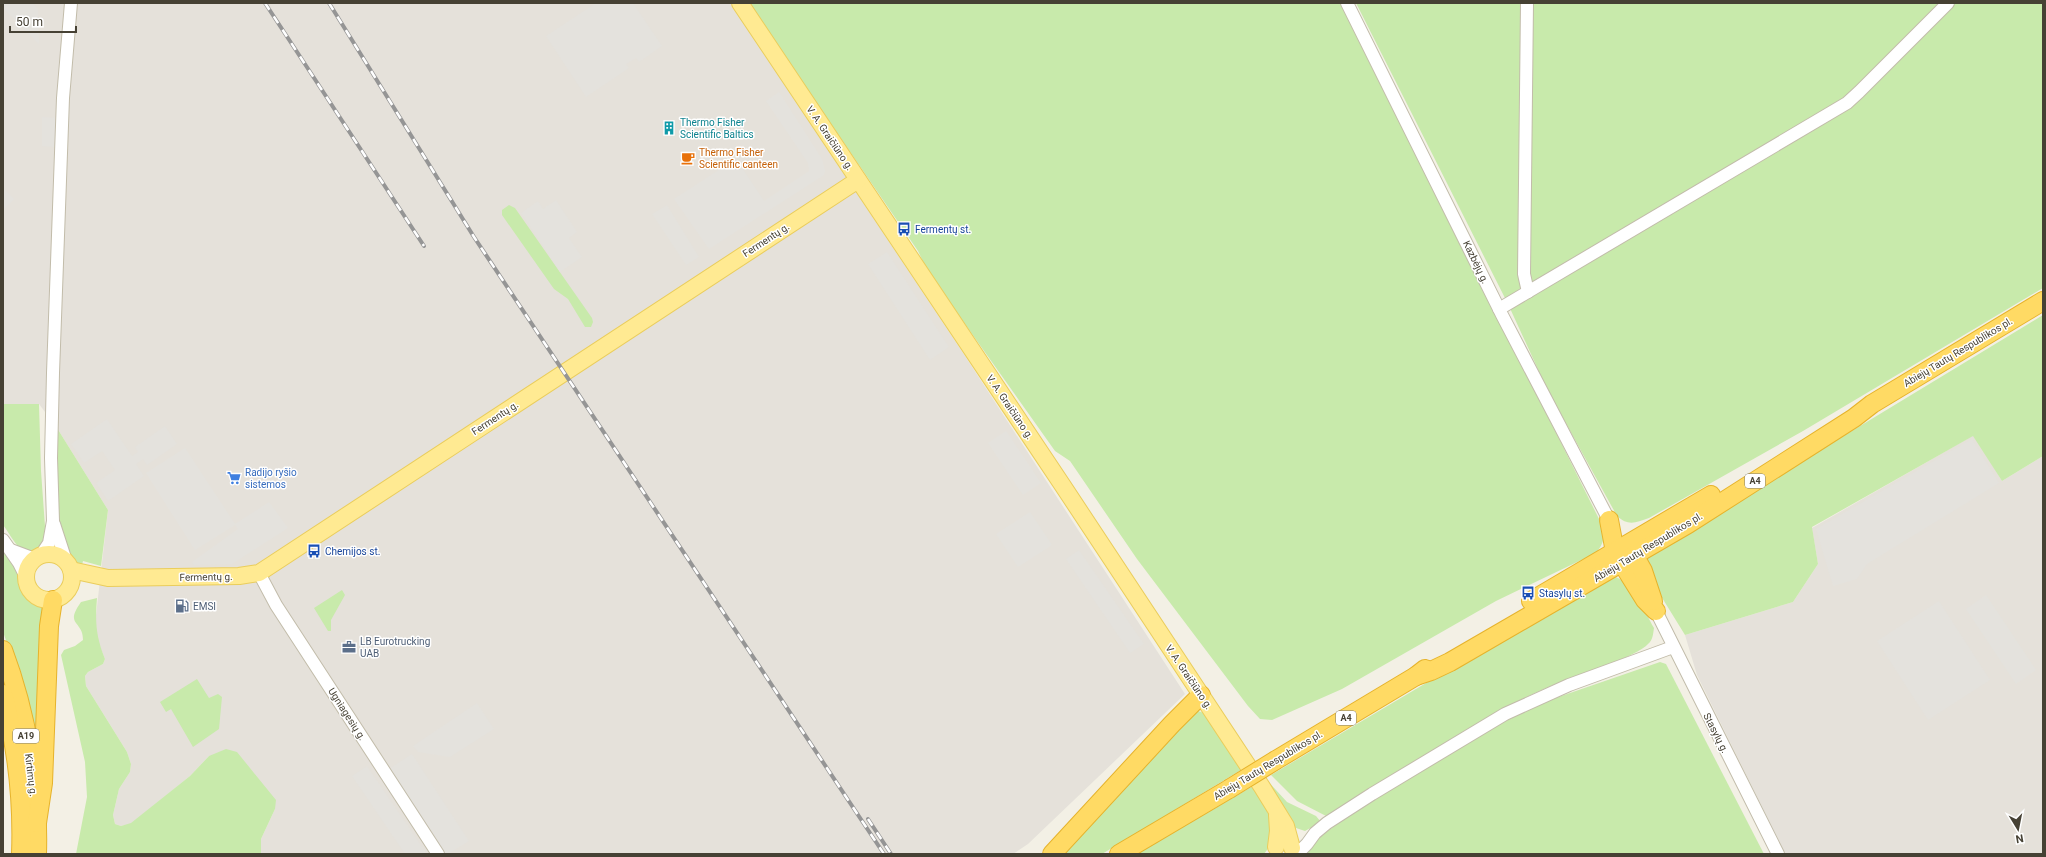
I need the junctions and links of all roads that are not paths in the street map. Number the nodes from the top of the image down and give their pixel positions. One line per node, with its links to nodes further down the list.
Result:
1 (71, 3): 11 (street)
2 (740, 3): 6 (main road, V. A. Graičiūno g.)
3 (1347, 3): 9 (street, Kazbėjų g.)
4 (1527, 3): 7 (street)
5 (1948, 3): 7 (street)
6 (858, 180): 17 (main road, Fermentų g.); 26 (main road, V. A. Graičiūno g.)
7 (1528, 292): 9 (street)
8 (2043, 301): 14 (highway, Abiejų Tautų Respublikos pl. / A4)
9 (1499, 309): 10 (street, Kazbėjų g.)
10 (1608, 520): 14 (highway)
11 (53, 521): 15 (street); 16 (street)
12 (3, 540): 13 (street)
13 (11, 550): 15 (street); 18 (street)
14 (1625, 554): 22 (highway); 33 (highway, Abiejų Tautų Respublikos pl. / A4, bridge)
15 (38, 557): 16 (main road); 18 (main road)
16 (68, 566): 19 (main road, Fermentų g.); 20 (main road)
17 (259, 572): 19 (main road, Fermentų g.); 31 (street, Ugniagesių g.)
18 (26, 577): 21 (main road)
19 (108, 578): 20 (main road, Fermentų g.)
20 (68, 590): 21 (main road)
21 (53, 600): 27 (highway)
22 (1656, 611): 23 (street, Stasylų g.)
23 (1673, 647): 28 (street); 34 (street, Stasylų g.)
24 (3, 650): 27 (highway, Kirtimų g. / A19)
25 (3, 694): 27 (highway, Kirtimų g. / A19)
26 (1201, 695): 28 (main road, V. A. Graičiūno g.); 32 (highway)
27 (32, 826): 29 (highway, Kirtimų g. / A19); 30 (highway, Kirtimų g. / A19)
28 (1287, 849)
29 (21, 854)
30 (37, 854)
31 (438, 854)
32 (1052, 854)
33 (1119, 854)
34 (1778, 854)

